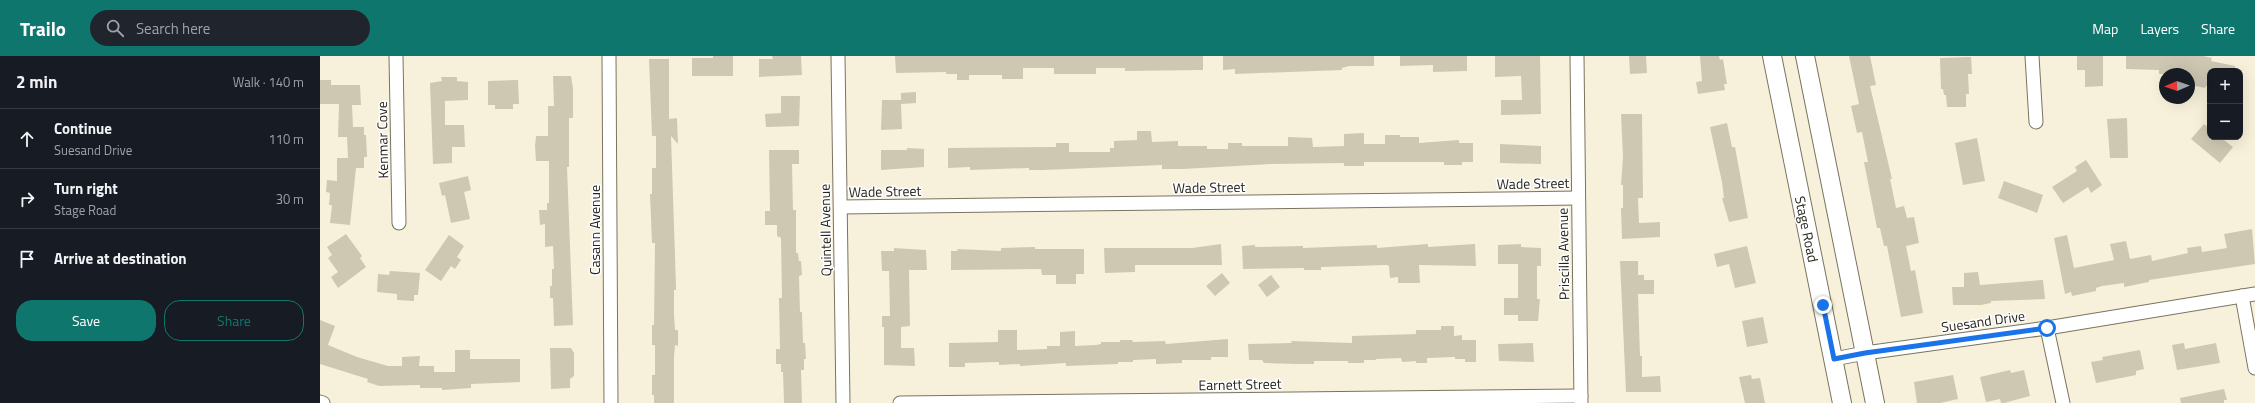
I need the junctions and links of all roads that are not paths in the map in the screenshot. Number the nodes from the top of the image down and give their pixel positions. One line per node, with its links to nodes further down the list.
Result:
1 (396, 56): 11 (street, Kenmar Cove)
2 (609, 56): 18 (street, Casann Avenue)
3 (838, 56): 10 (street, Quintell Avenue)
4 (1577, 56): 9 (street, Priscilla Avenue)
5 (1772, 56): 15 (main road, Stage Road)
6 (1804, 56): 14 (main road)
7 (2032, 56): 8 (street)
8 (2036, 122)
9 (1578, 198): 10 (street, Wade Street); 17 (street, Priscilla Avenue)
10 (841, 207): 19 (street, Quintell Avenue)
11 (399, 223)
12 (2249, 295): 13 (street, Suesand Drive); 16 (street)
13 (2047, 328): 14 (street, Suesand Drive); 23 (street)
14 (1865, 353): 15 (street, Suesand Drive); 22 (main road)
15 (1834, 359): 21 (main road, Stage Road)
16 (2255, 368)
17 (1581, 400): 20 (street, Earnett Street)
18 (611, 403)
19 (842, 403)
20 (900, 403)
21 (1842, 403)
22 (1875, 403)
23 (2063, 403)

